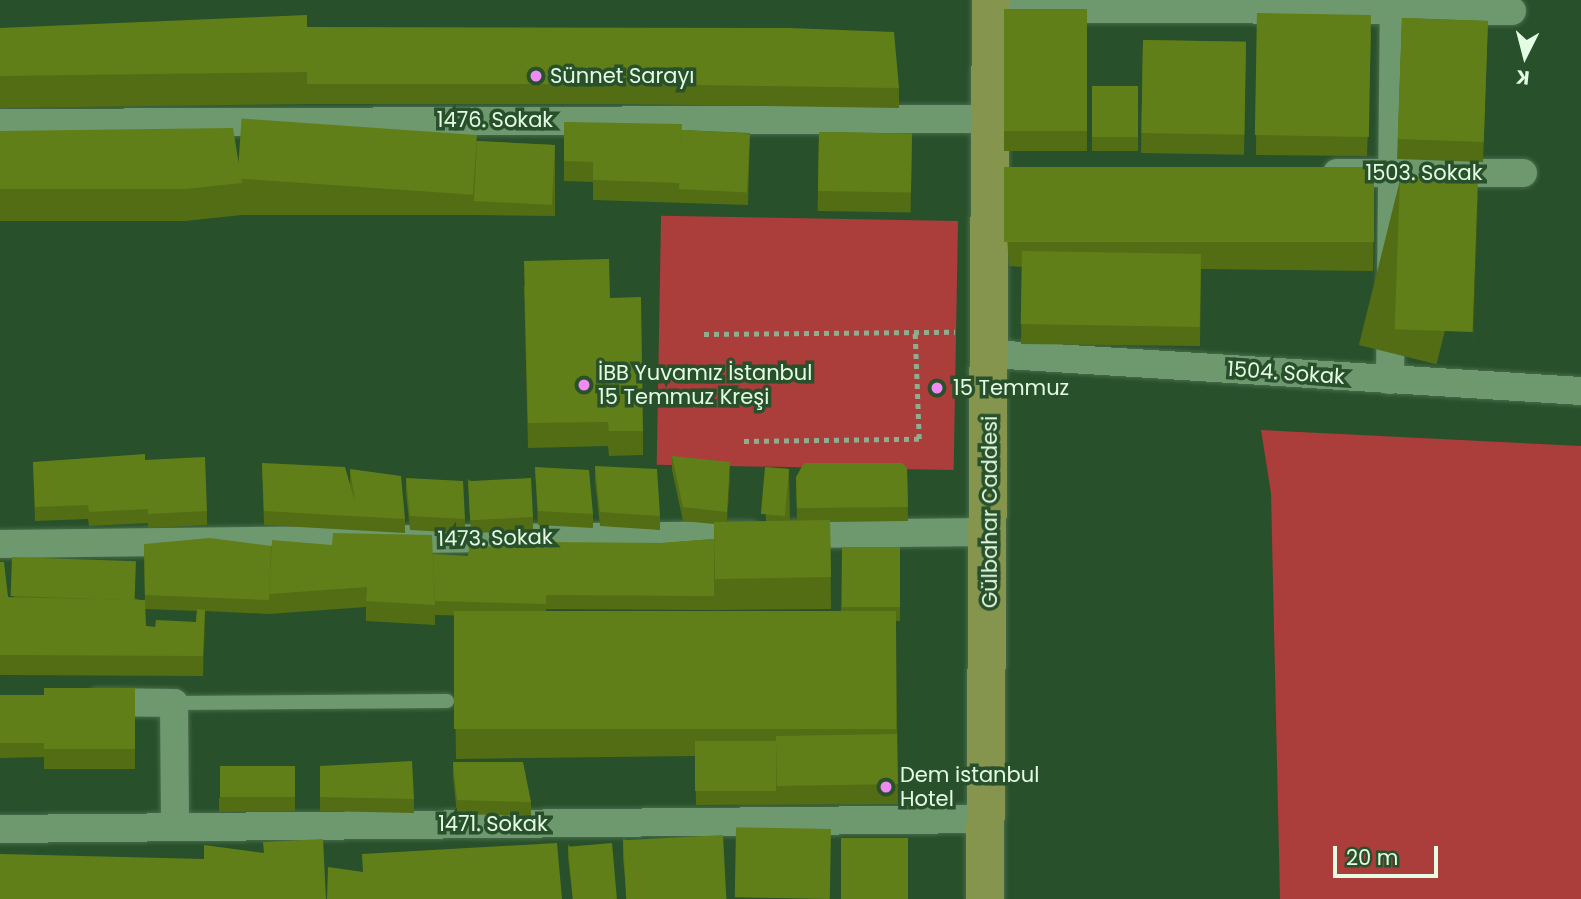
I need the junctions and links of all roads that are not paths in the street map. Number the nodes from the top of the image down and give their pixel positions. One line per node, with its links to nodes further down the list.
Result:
1 (991, 4): 2 (street); 4 (main road, Gülbahar Caddesi)
2 (1394, 10): 3 (street); 7 (street)
3 (1512, 11)
4 (990, 119): 5 (street, 1476. Sokak); 9 (main road, Gülbahar Caddesi)
5 (0, 123)
6 (1308, 173): 7 (street, 1503. Sokak)
7 (1391, 173): 8 (street, 1503. Sokak); 10 (street)
8 (1523, 173)
9 (990, 343): 10 (street, 1504. Sokak); 12 (main road, Gülbahar Caddesi)
10 (1390, 380): 11 (street, 1504. Sokak)
11 (1581, 391)
12 (991, 532): 13 (street, 1473. Sokak); 17 (main road, Gülbahar Caddesi)
13 (0, 544)
14 (67, 701): 16 (street)
15 (447, 701): 16 (lane)
16 (174, 703): 18 (street)
17 (987, 819): 18 (street, 1471. Sokak); 20 (main road, Gülbahar Caddesi)
18 (174, 827): 19 (street, 1471. Sokak)
19 (0, 829)
20 (985, 899)

